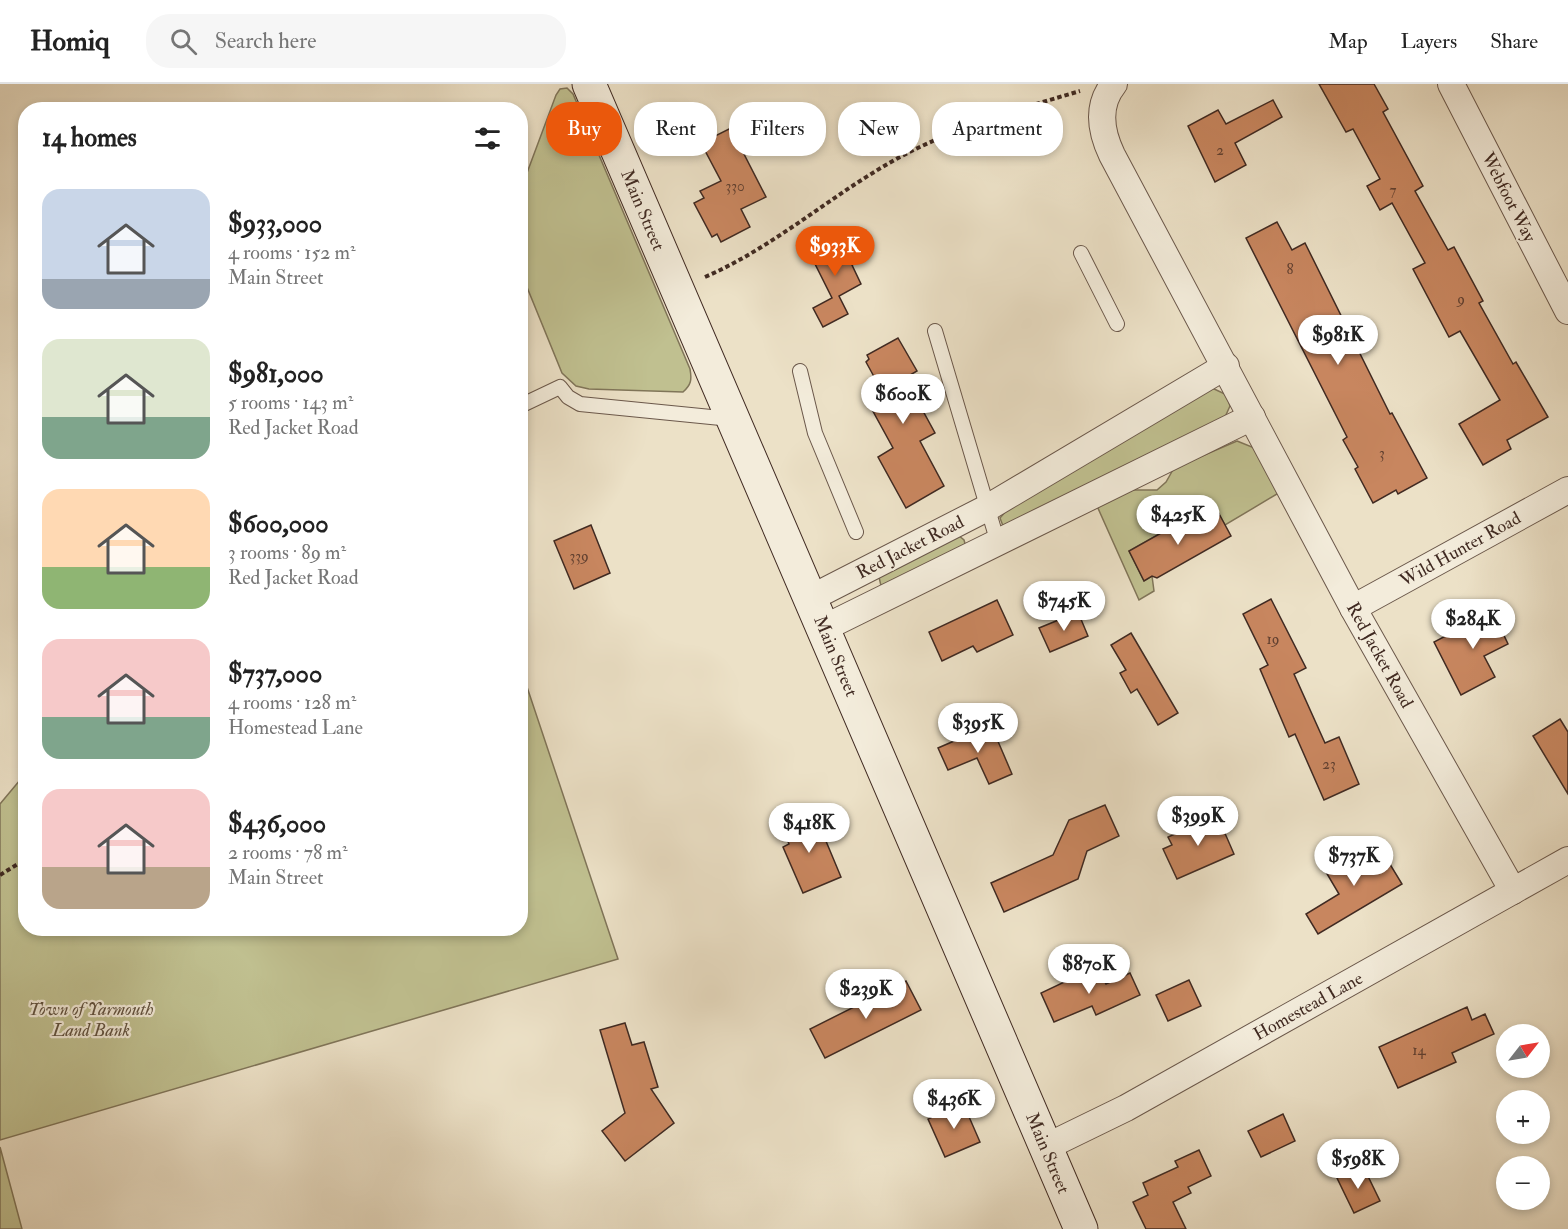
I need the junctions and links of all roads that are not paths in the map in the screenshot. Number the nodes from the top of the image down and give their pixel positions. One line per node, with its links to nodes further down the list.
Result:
1 (589, 84): 12 (main road, Main Street)
2 (1114, 84): 8 (street, Red Jacket Road)
3 (1451, 84): 5 (street, Webfoot Way)
4 (1081, 253): 6 (lane)
5 (1568, 311)
6 (1117, 324)
7 (935, 331): 14 (lane)
8 (1226, 366): 11 (street, Red Jacket Road); 14 (street, Red Jacket Road)
9 (800, 371): 15 (lane)
10 (528, 402): 12 (lane)
11 (1252, 417): 16 (street, Red Jacket Road); 18 (street, Red Jacket Road)
12 (733, 419): 17 (main road, Main Street)
13 (1568, 490): 18 (street, Wild Hunter Road)
14 (987, 508): 16 (lane); 17 (street, Red Jacket Road)
15 (856, 532)
16 (998, 543): 19 (street, Red Jacket Road)
17 (811, 598): 19 (main road, Main Street)
18 (1353, 608): 21 (street, Red Jacket Road)
19 (824, 628): 22 (main road, Main Street)
20 (1568, 860): 21 (street, Homestead Lane)
21 (1513, 891): 22 (street, Homestead Lane)
22 (1046, 1147): 23 (main road, Main Street)
23 (1081, 1229)

